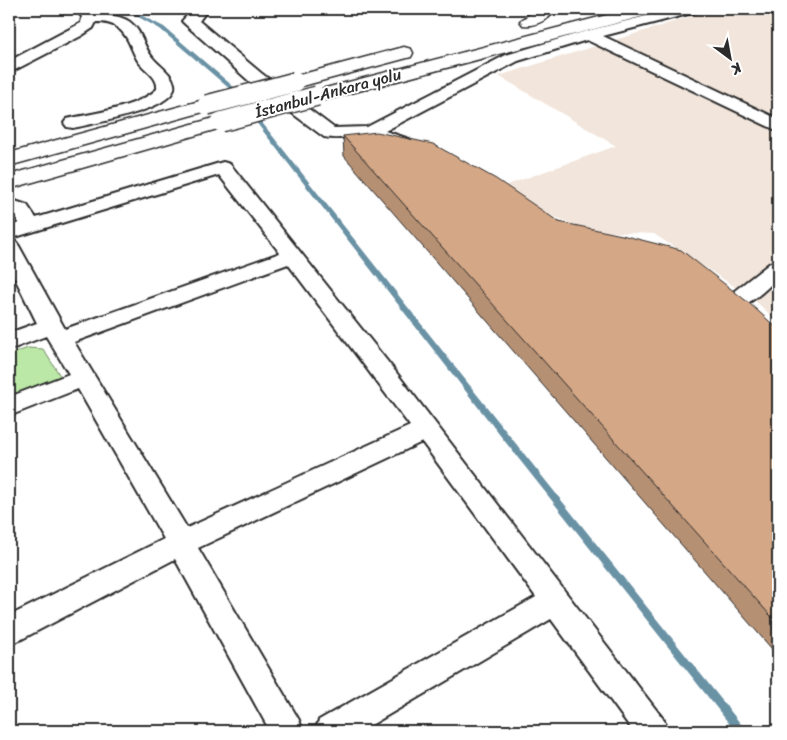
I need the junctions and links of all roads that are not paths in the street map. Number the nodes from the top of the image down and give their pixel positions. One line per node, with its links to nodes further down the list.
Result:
1 (175, 9): 8 (street)
2 (201, 9): 8 (street)
3 (545, 9): 9 (highway)
4 (649, 9): 11 (highway); 19 (highway, İstanbul-Ankara yolu, bridge)
5 (691, 9): 11 (street)
6 (87, 13): 13 (street); 14 (street)
7 (564, 13): 9 (highway)
8 (190, 21): 16 (street)
9 (529, 21): 10 (highway)
10 (510, 26)
11 (588, 35): 15 (street); 16 (street)
12 (417, 50): 18 (highway, İstanbul-Ankara yolu, bridge)
13 (9, 68)
14 (73, 123)
15 (778, 126)
16 (370, 132): 17 (street)
17 (419, 150)
18 (9, 160)
19 (9, 182)
20 (9, 205): 21 (street)
21 (20, 229): 23 (street)
22 (9, 246): 26 (street)
23 (293, 255): 26 (street); 30 (street)
24 (778, 268): 25 (street)
25 (736, 302)
26 (55, 333): 27 (street); 28 (street)
27 (9, 342)
28 (83, 378): 29 (street); 31 (street)
29 (9, 407)
30 (426, 429): 31 (street); 32 (street)
31 (182, 543): 33 (street); 34 (street)
32 (555, 601): 35 (street); 36 (street)
33 (9, 631)
34 (287, 731)
35 (330, 731)
36 (652, 731)

